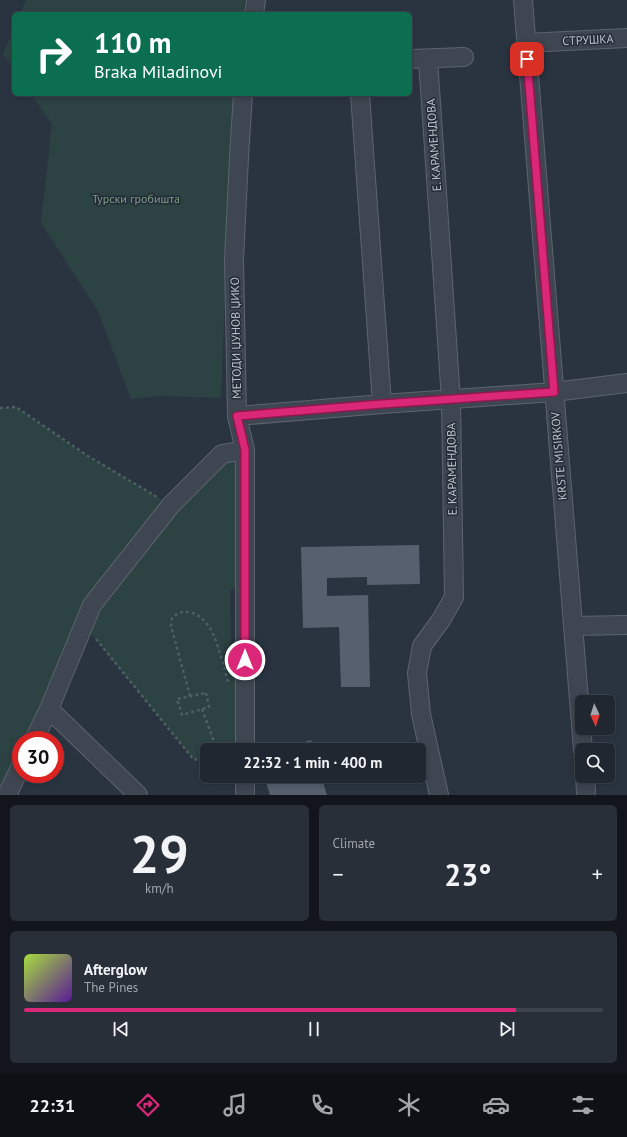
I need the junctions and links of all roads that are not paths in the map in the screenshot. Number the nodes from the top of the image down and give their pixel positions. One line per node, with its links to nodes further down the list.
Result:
1 (256, 0): 3 (street)
2 (523, 0): 5 (street, KRSTE MISIRKOV)
3 (254, 12)
4 (627, 38): 5 (street, СТРУШКА)
5 (526, 43): 12 (street, KRSTE MISIRKOV)
6 (464, 57): 7 (street)
7 (428, 59): 8 (street); 13 (street, Е. КАРАМЕНДОВА)
8 (412, 60)
9 (243, 96): 15 (street, МЕТОДИ ЏУНОВ ЏИКО)
10 (360, 96): 14 (street)
11 (627, 383): 12 (street)
12 (554, 392): 13 (street); 18 (street, KRSTE MISIRKOV)
13 (451, 400): 14 (street); 28 (street, Е. КАРАМЕНДОВА)
14 (382, 404): 15 (street)
15 (237, 416): 16 (street, МЕТОДИ ЏУНОВ ЏИКО)
16 (245, 450): 19 (street); 21 (street, МЕТОДИ ЏУНОВ ЏИКО)
17 (627, 624): 18 (street)
18 (573, 626): 22 (street, KRSTE MISIRKOV)
19 (49, 709): 20 (street); 26 (street)
20 (38, 731)
21 (245, 743)
22 (582, 743)
23 (14, 783): 25 (street)
24 (245, 783): 27 (street)
25 (9, 794)
26 (138, 795)
27 (245, 795)
28 (439, 795)

